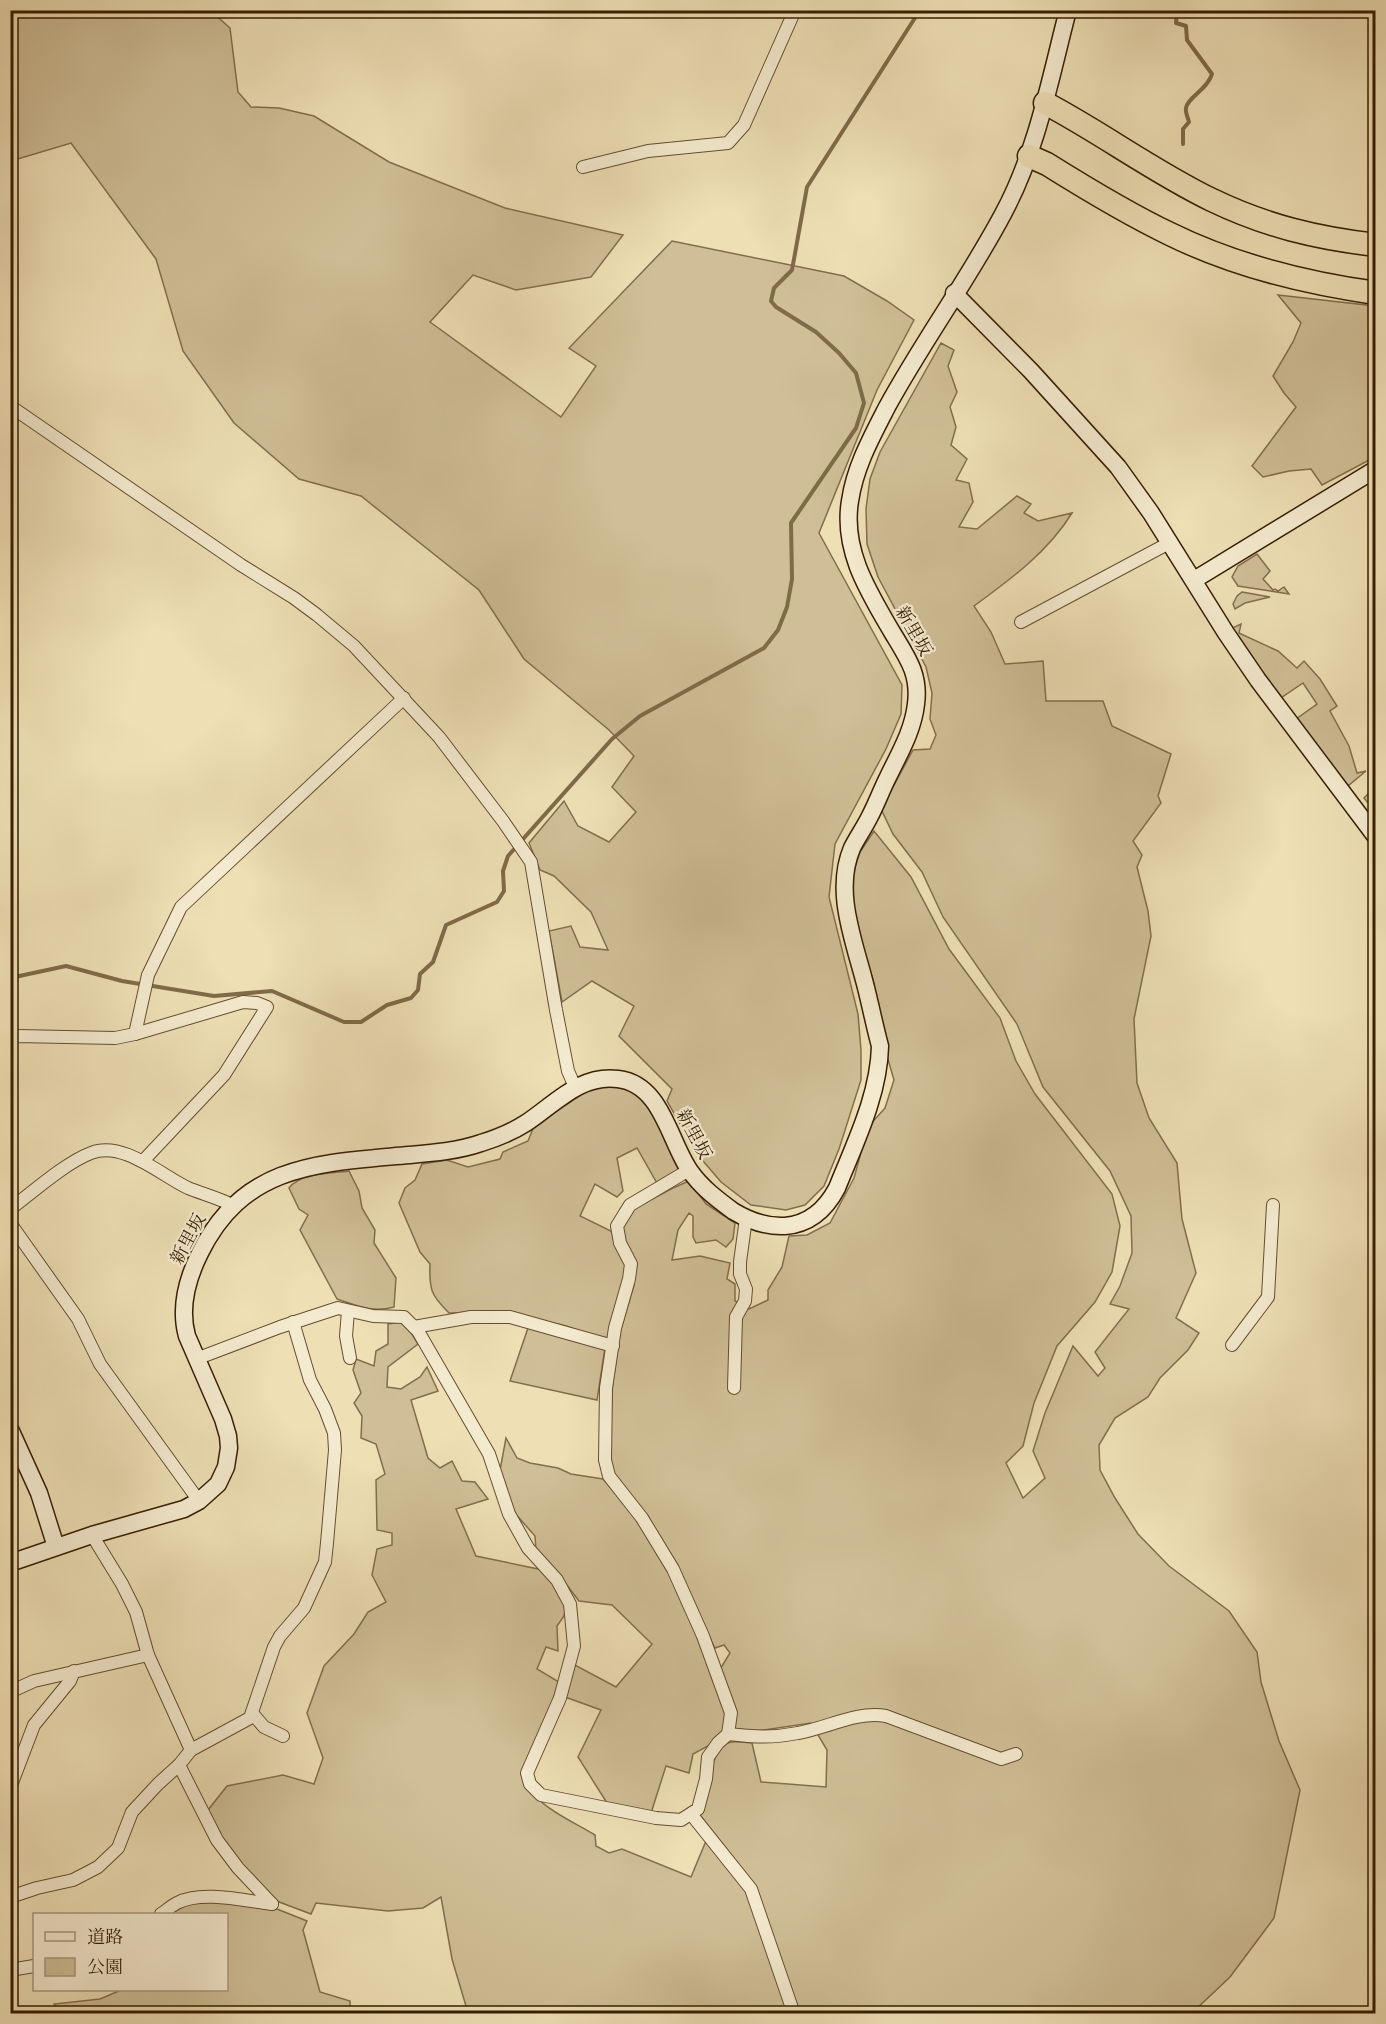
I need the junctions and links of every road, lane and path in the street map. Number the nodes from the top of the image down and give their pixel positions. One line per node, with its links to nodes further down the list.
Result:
1 (795, 10): 5 (street)
2 (1068, 10): 3 (main road, 新里坂)
3 (1045, 103): 4 (main road, 新里坂); 6 (highway)
4 (1029, 156): 7 (main road, 新里坂); 8 (highway)
5 (583, 167)
6 (1376, 245)
7 (954, 293): 11 (main road); 24 (main road, 新里坂)
8 (1376, 293)
9 (10, 406): 14 (street)
10 (1376, 469): 12 (main road)
11 (1171, 542): 12 (main road); 13 (street)
12 (1194, 580): 15 (main road)
13 (1021, 622)
14 (404, 698): 16 (street); 18 (street)
15 (1376, 837)
16 (135, 1034): 17 (street); 19 (street)
17 (10, 1037)
18 (574, 1087): 20 (main road, 新里坂); 21 (main road, 新里坂)
19 (143, 1161): 21 (street); 23 (street)
20 (689, 1170): 24 (main road, 新里坂); 30 (street)
21 (232, 1205): 32 (main road, 新里坂)
22 (1273, 1205): 29 (street)
23 (10, 1209)
24 (746, 1218): 33 (street)
25 (10, 1223): 36 (street)
26 (348, 1311): 27 (street); 28 (street); 31 (street)
27 (293, 1322): 32 (street); 43 (street)
28 (414, 1327): 30 (street); 50 (street)
29 (1232, 1345)
30 (613, 1346): 44 (street)
31 (350, 1358)
32 (196, 1359): 36 (main road, 新里坂)
33 (734, 1388)
34 (10, 1430): 35 (main road)
35 (16, 1453): 38 (main road)
36 (199, 1502): 37 (main road, 新里坂)
37 (92, 1535): 38 (main road, 新里坂); 40 (street)
38 (56, 1546): 39 (main road, 新里坂)
39 (10, 1563)
40 (148, 1655): 41 (street); 46 (street)
41 (74, 1671): 42 (street); 49 (street)
42 (10, 1692)
43 (252, 1713): 45 (street); 46 (street)
44 (728, 1734): 47 (street); 50 (street)
45 (283, 1736)
46 (191, 1750): 48 (street)
47 (1016, 1754)
48 (179, 1765): 51 (street); 52 (street)
49 (10, 1788)
50 (691, 1814): 55 (street)
51 (10, 1897)
52 (162, 1913)
53 (33, 1966): 54 (street)
54 (10, 1970)
55 (794, 2013)

